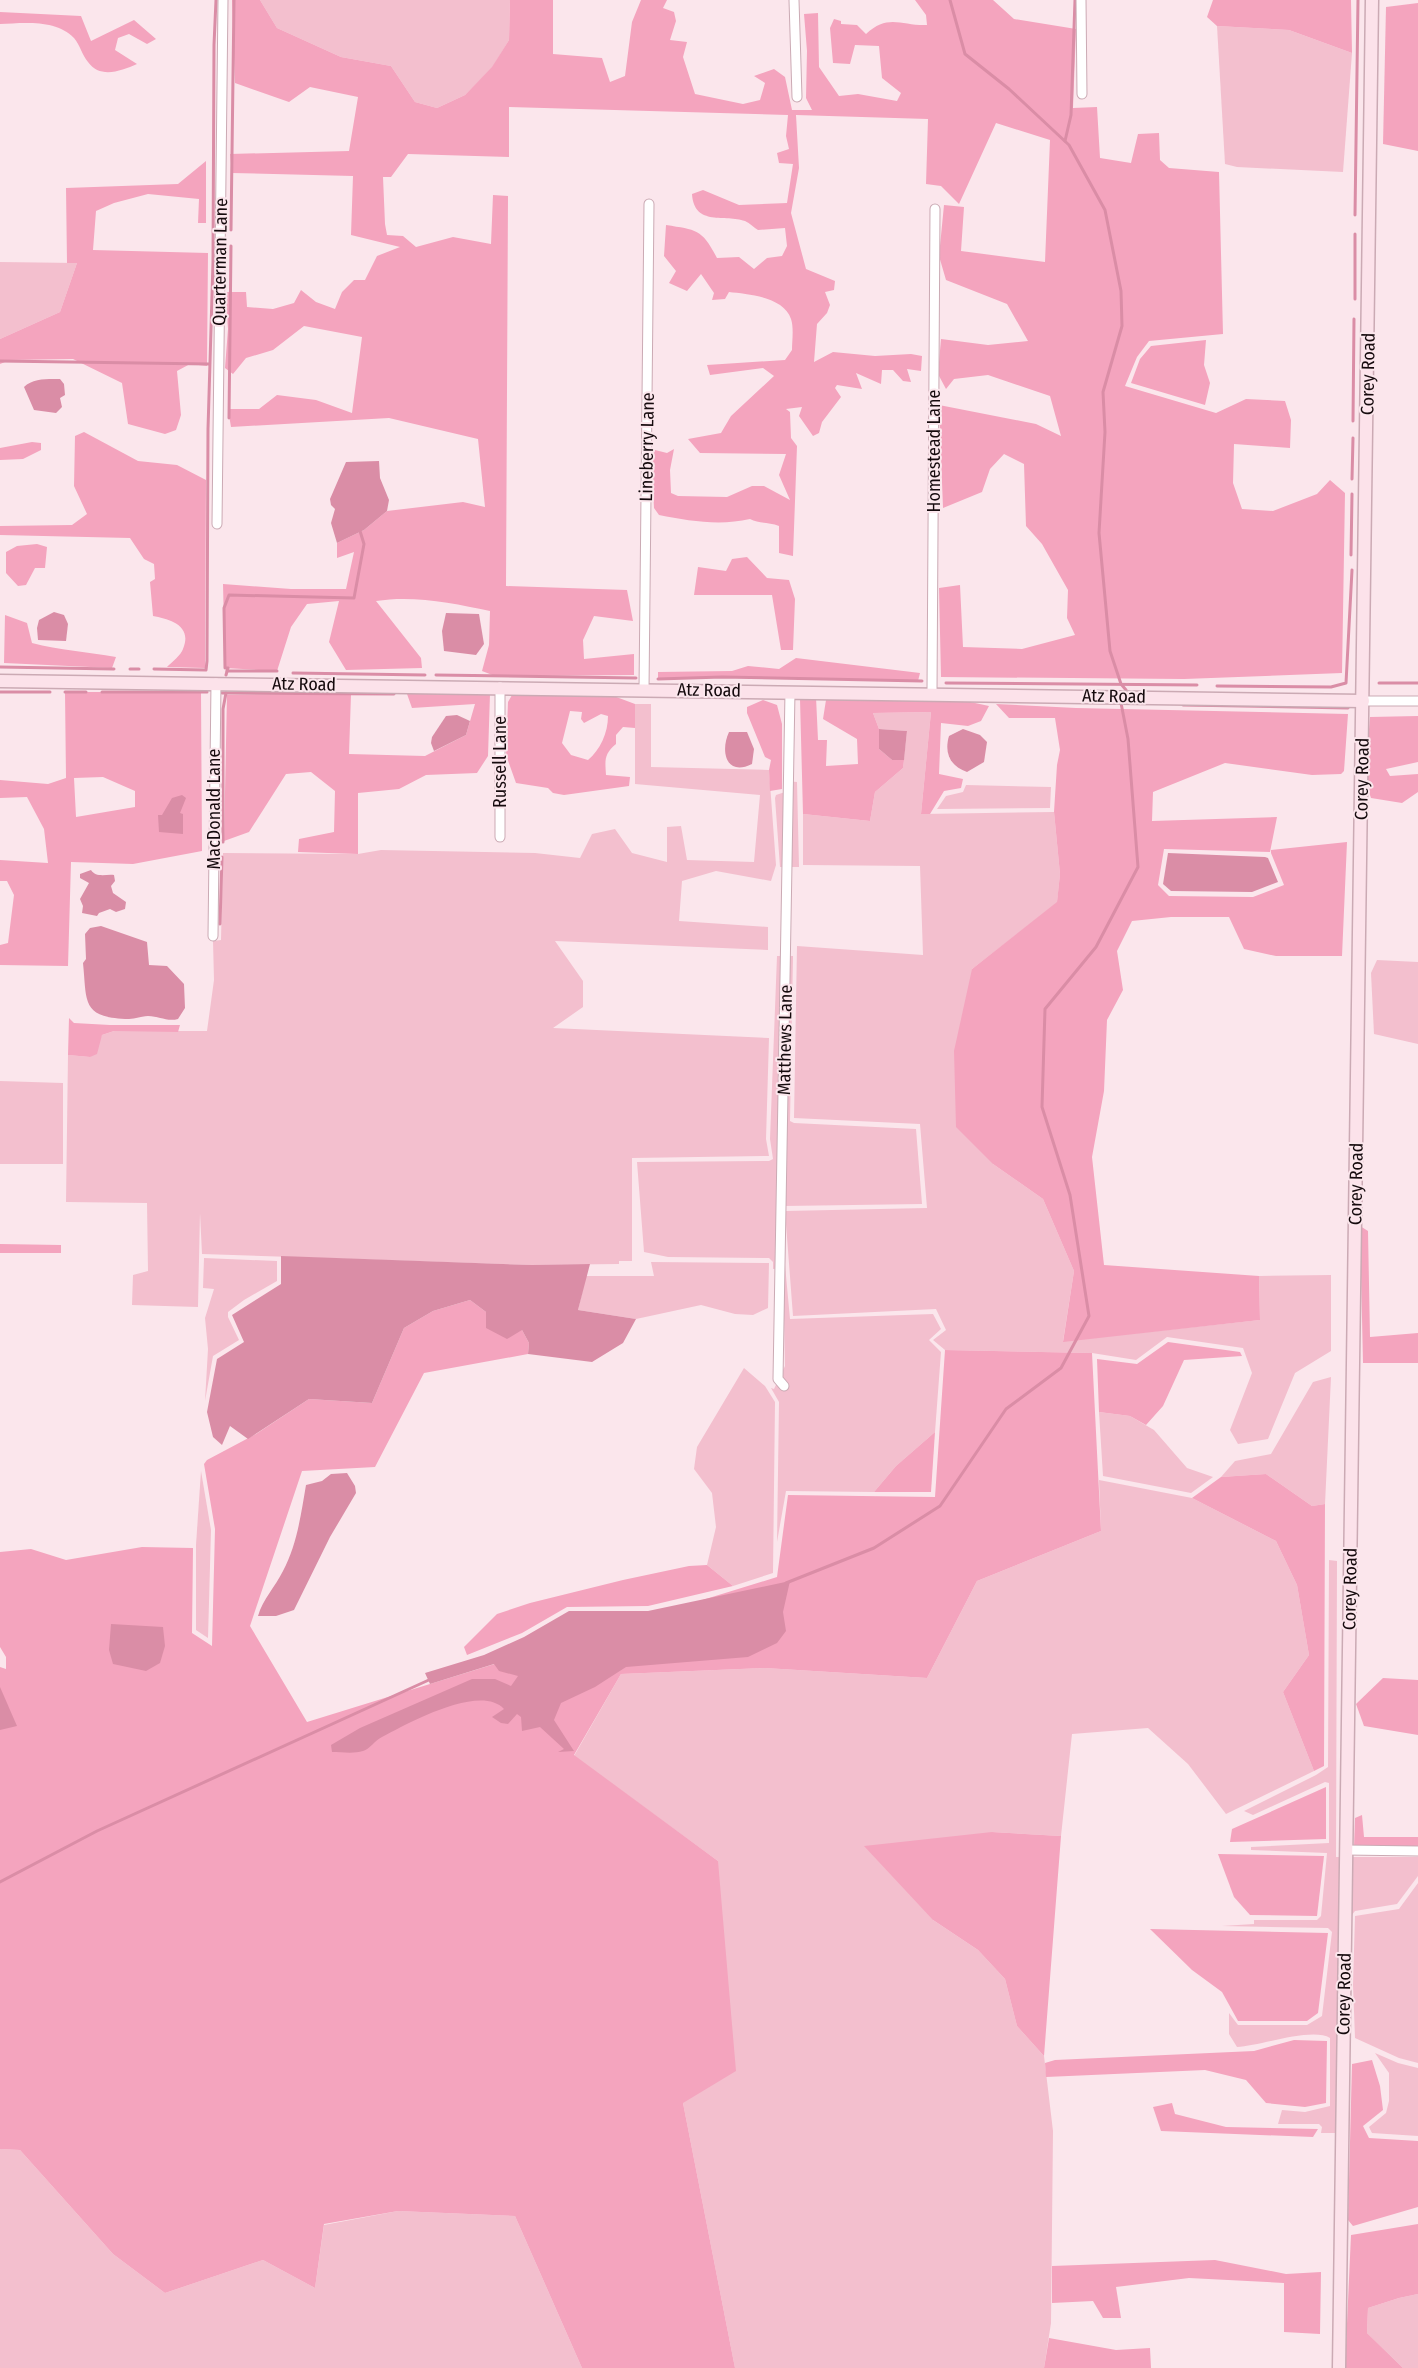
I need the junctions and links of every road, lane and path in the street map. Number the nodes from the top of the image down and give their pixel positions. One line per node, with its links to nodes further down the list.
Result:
1 (222, 0): 9 (street, Quarterman Lane)
2 (794, 0): 6 (street)
3 (1081, 0): 5 (street)
4 (1372, 0): 16 (street, Corey Road)
5 (1082, 94)
6 (797, 97)
7 (649, 204): 13 (street, Lineberry Lane)
8 (935, 209): 15 (street, Homestead Lane)
9 (217, 524)
10 (0, 680): 11 (street, Atz Road)
11 (216, 683): 12 (street, Atz Road); 19 (street, MacDonald Lane)
12 (500, 687): 13 (street, Atz Road); 18 (street, Russell Lane)
13 (644, 690): 14 (street, Atz Road)
14 (790, 692): 15 (street, Atz Road); 20 (street, Matthews Lane)
15 (932, 693): 16 (street, Atz Road)
16 (1363, 701): 17 (street, Atz Road); 21 (street, Corey Road)
17 (1418, 701)
18 (500, 837)
19 (212, 936)
20 (784, 1386)
21 (1346, 1850): 22 (street); 23 (street, Corey Road)
22 (1418, 1851)
23 (1339, 2368)

